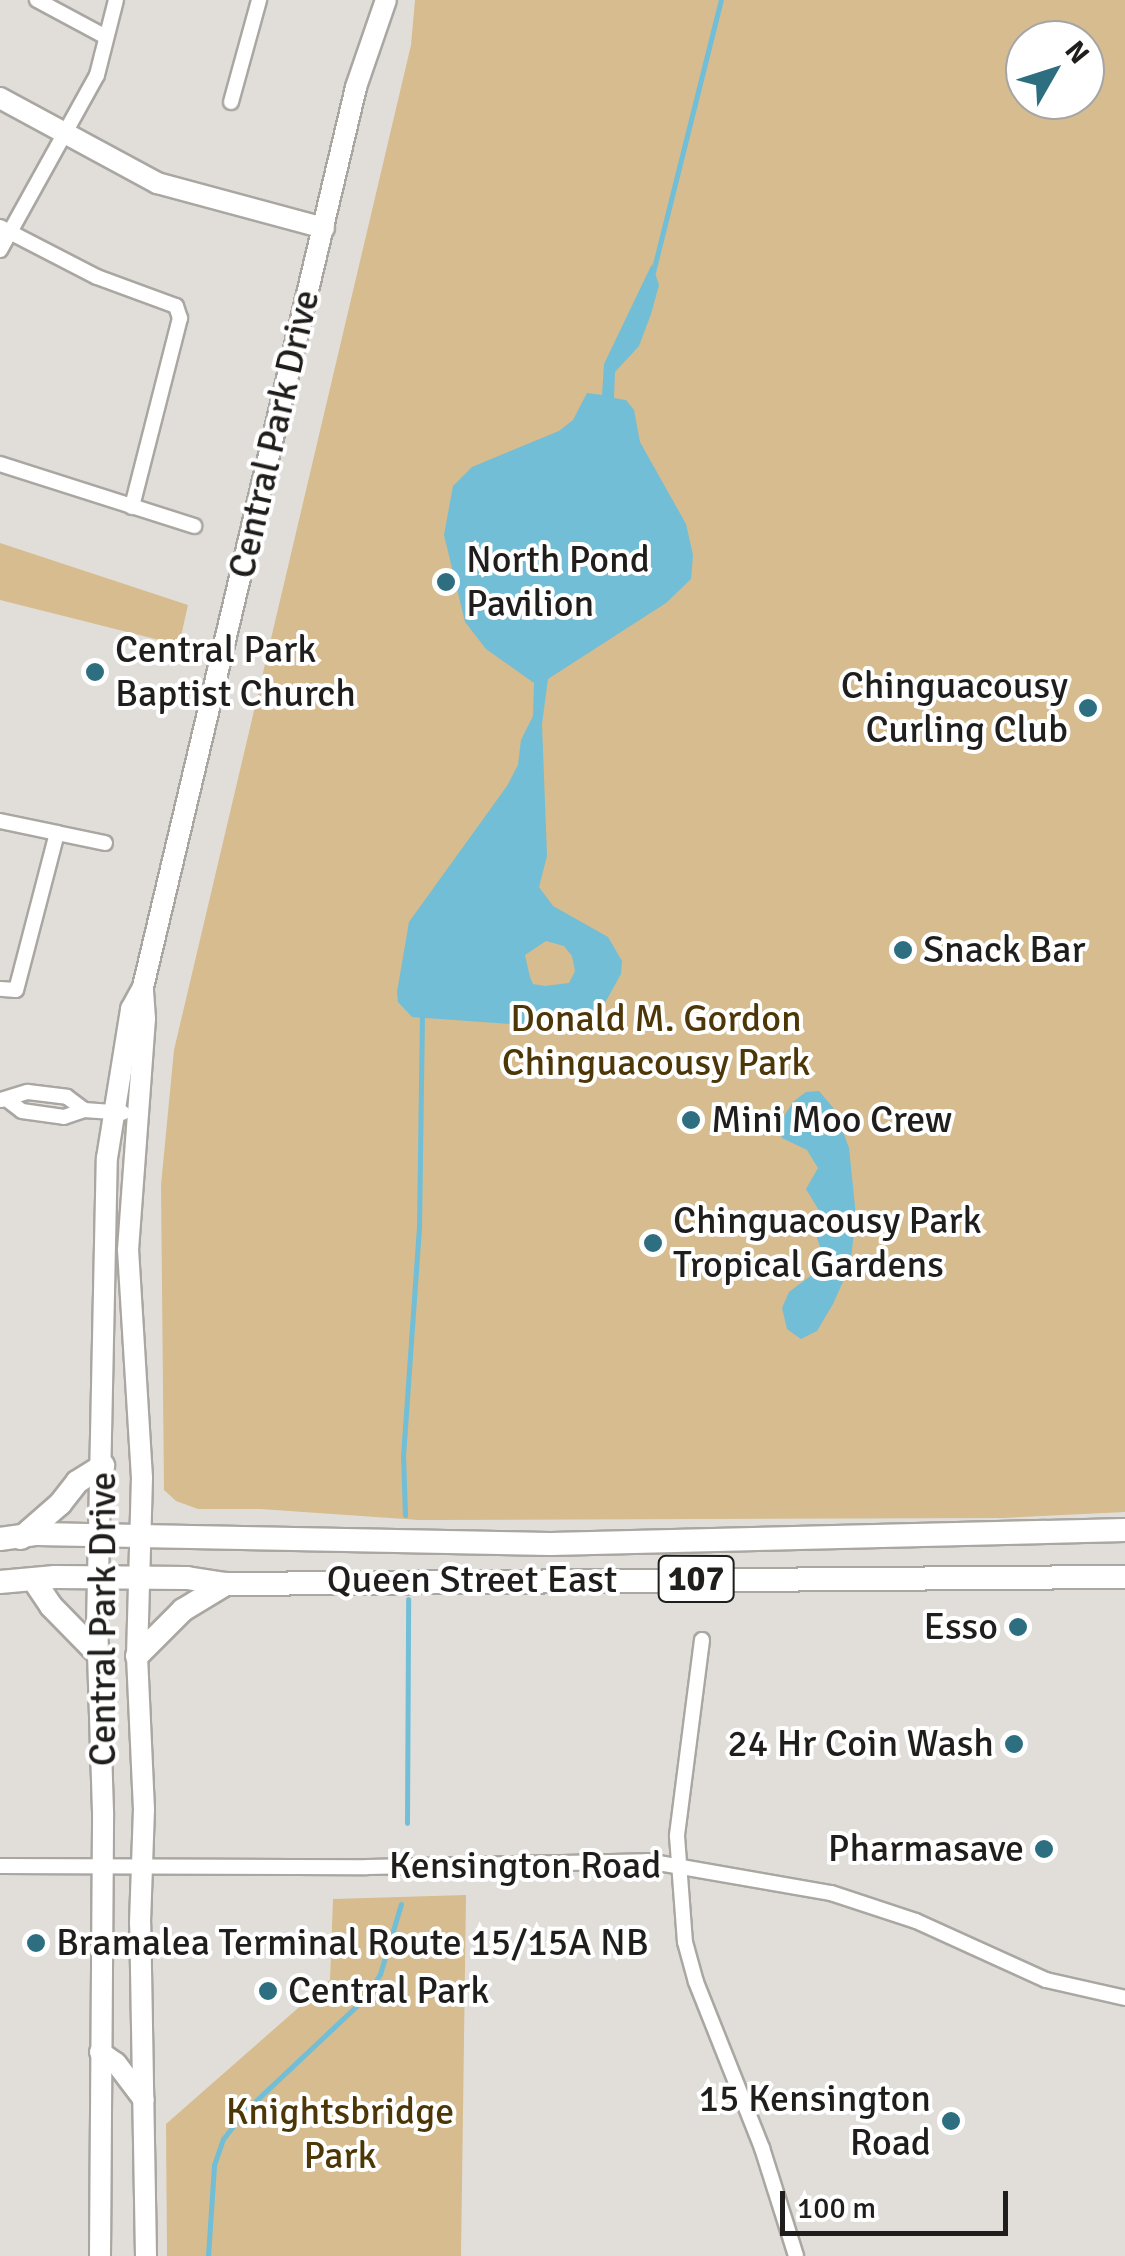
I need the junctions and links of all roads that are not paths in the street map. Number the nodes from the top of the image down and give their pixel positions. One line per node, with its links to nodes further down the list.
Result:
1 (37, 0): 5 (street)
2 (116, 0): 5 (street)
3 (260, 0): 7 (street)
4 (386, 0): 9 (street, Central Park Drive)
5 (106, 36): 8 (street)
6 (0, 98): 8 (street)
7 (231, 102)
8 (66, 136): 9 (street); 10 (street)
9 (324, 228): 20 (street, Central Park Drive)
10 (5, 230): 11 (street); 13 (street)
11 (0, 250)
12 (0, 464): 13 (street)
13 (132, 506): 14 (street)
14 (194, 526)
15 (0, 821): 16 (street)
16 (57, 833): 17 (street); 18 (street)
17 (106, 843)
18 (0, 990)
19 (4, 1100): 20 (street)
20 (124, 1113): 21 (street, Central Park Drive); 24 (street, Central Park Drive)
21 (103, 1466): 23 (street, Central Park Drive); 25 (main road)
22 (1125, 1530): 24 (main road, Queen Street East / 107)
23 (101, 1536): 24 (main road, Queen Street East / 107); 25 (main road, Queen Street East / 107); 27 (street, Central Park Drive)
24 (140, 1536): 28 (street, Central Park Drive)
25 (11, 1539)
26 (1125, 1577): 31 (main road, Queen Street East / 107)
27 (99, 1578): 28 (main road, Queen Street East / 107); 30 (main road, Queen Street East / 107); 33 (street, Central Park Drive)
28 (139, 1578): 31 (main road, Queen Street East / 107); 34 (street, Central Park Drive)
29 (0, 1582): 30 (main road, Queen Street East / 107)
30 (36, 1582): 33 (main road)
31 (226, 1584): 34 (main road)
32 (702, 1640): 35 (street)
33 (98, 1654): 37 (street, Central Park Drive)
34 (137, 1656): 38 (street, Central Park Drive)
35 (678, 1864): 38 (street, Kensington Road); 39 (street, Kensington Road); 44 (street)
36 (0, 1866): 37 (street, Kensington Road)
37 (101, 1866): 38 (street, Kensington Road); 40 (street, Central Park Drive)
38 (142, 1866): 41 (street, Central Park Drive)
39 (1125, 1998)
40 (100, 2052): 41 (street); 42 (street, Central Park Drive)
41 (144, 2100): 43 (street, Central Park Drive)
42 (100, 2256)
43 (146, 2256)
44 (796, 2256)

